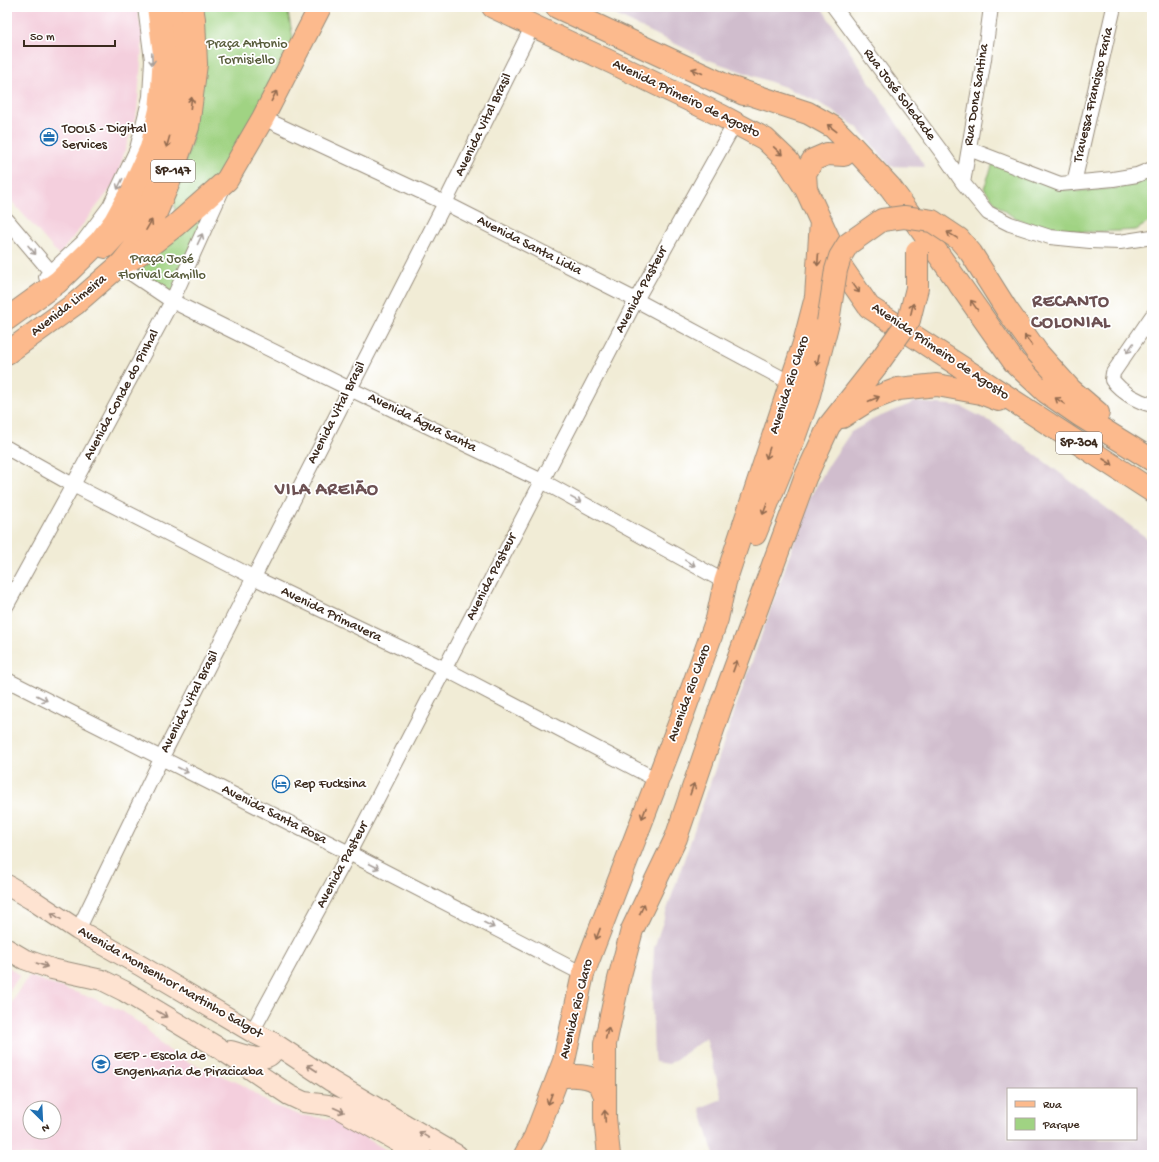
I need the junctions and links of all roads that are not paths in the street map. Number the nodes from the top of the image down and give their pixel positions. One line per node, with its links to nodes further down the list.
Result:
1 (145, 7): 27 (street, one-way to 27)
2 (158, 7): 27 (main road, Avenida Limeira)
3 (169, 7): 27 (main road, Avenida Limeira / SP-147, one-way to 27)
4 (192, 7): 26 (main road, Avenida Limeira / SP-147, one-way to 4)
5 (320, 7): 13 (main road, Avenida Conde do Pinhal, one-way to 5)
6 (493, 7): 11 (main road, Avenida Primeiro de Agosto)
7 (557, 7): 12 (main road, Avenida Primeiro de Agosto, one-way to 7)
8 (834, 7): 20 (street, Rua José Soledade)
9 (991, 7): 15 (street, Rua Dona Santina)
10 (1114, 7): 19 (street, Travessa Francisco Faria)
11 (533, 26): 14 (main road, Avenida Primeiro de Agosto); 22 (street, Avenida Vital Brasil)
12 (732, 88): 16 (main road, Avenida Primeiro de Agosto); 40 (main road, Avenida Primeiro de Agosto, one-way to 12)
13 (263, 118): 18 (main road, Avenida Conde do Pinhal); 22 (street, Avenida Santa Lidia)
14 (735, 123): 21 (main road, Avenida Primeiro de Agosto, one-way to 21); 28 (street, Avenida Pasteur)
15 (969, 149): 19 (street); 20 (street, Rua Dona Santina)
16 (844, 155): 21 (main road); 37 (main road, Avenida Primeiro de Agosto, one-way to 16, bridge)
17 (1152, 169): 19 (street)
18 (227, 180): 26 (main road, Avenida Conde do Pinhal); 29 (street, Avenida Conde do Pinhal, one-way to 18)
19 (1074, 182)
20 (963, 183): 25 (street, Rua José Soledade)
21 (806, 189): 24 (main road, Avenida Primeiro de Agosto)
22 (445, 203): 28 (street, Avenida Santa Lidia); 34 (street, Avenida Vital Brasil)
23 (7, 220): 27 (street, one-way to 27)
24 (821, 221): 33 (main road, Avenida Rio Claro, one-way to 33); 36 (main road, Avenida Primeiro de Agosto, one-way to 36)
25 (1152, 237)
26 (119, 265): 29 (street, Avenida Água Santa); 32 (main road, Avenida Limeira / SP-147)
27 (55, 277): 31 (main road, Avenida Limeira / SP-147)
28 (636, 300): 33 (street, Avenida Santa Lidia); 41 (street, Avenida Pasteur)
29 (172, 301): 34 (street, Avenida Água Santa); 42 (street, Avenida Conde do Pinhal)
30 (1152, 316): 35 (street, one-way to 35)
31 (10, 317)
32 (7, 353)
33 (791, 383): 45 (main road, Avenida Rio Claro, one-way to 45)
34 (350, 389): 41 (street, Avenida Água Santa); 44 (street, Avenida Vital Brasil)
35 (1152, 405)
36 (1028, 410): 37 (main road, one-way to 36); 43 (main road, Avenida Primeiro de Agosto / SP-304, one-way to 43)
37 (828, 426): 63 (main road, one-way to 37)
38 (7, 448): 42 (street, Avenida Primavera)
39 (1152, 457): 47 (main road, one-way to 47, bridge)
40 (1152, 460)
41 (542, 481): 45 (street, Avenida Água Santa, one-way to 45); 48 (street, Avenida Pasteur)
42 (74, 485): 44 (street, Avenida Primavera); 46 (street, Avenida Conde do Pinhal)
43 (1152, 492)
44 (253, 578): 48 (street, Avenida Primavera); 50 (street, Avenida Vital Brasil)
45 (725, 582): 47 (main road, Avenida Rio Claro)
46 (7, 605)
47 (717, 619): 51 (main road, Avenida Rio Claro)
48 (445, 669): 51 (street, Avenida Primavera); 52 (street, Avenida Pasteur)
49 (7, 680): 50 (street, Avenida Santa Rosa, one-way to 50)
50 (161, 759): 52 (street, Avenida Santa Rosa, one-way to 52); 56 (street, Avenida Vital Brasil)
51 (657, 780): 58 (main road, Avenida Rio Claro, one-way to 58)
52 (349, 853): 58 (street, Avenida Santa Rosa, one-way to 58); 59 (street, Avenida Pasteur)
53 (7, 886): 54 (main road, Avenida Monsenhor Martinho Salgot)
54 (31, 899): 55 (main road); 56 (main road, Avenida Monsenhor Martinho Salgot, one-way to 54)
55 (7, 900)
56 (78, 930): 59 (main road, Avenida Monsenhor Martinho Salgot)
57 (7, 949): 61 (main road, one-way to 61)
58 (583, 974): 62 (main road, Avenida Rio Claro)
59 (252, 1032): 60 (main road, Avenida Monsenhor Martinho Salgot)
60 (274, 1043): 61 (main road); 66 (main road, Avenida Monsenhor Martinho Salgot, one-way to 60)
61 (219, 1048): 65 (main road, one-way to 65)
62 (558, 1077): 63 (main road); 64 (main road, Avenida Rio Claro, one-way to 64)
63 (605, 1095): 67 (main road, one-way to 63)
64 (530, 1146)
65 (421, 1155)
66 (457, 1155)
67 (609, 1155)

